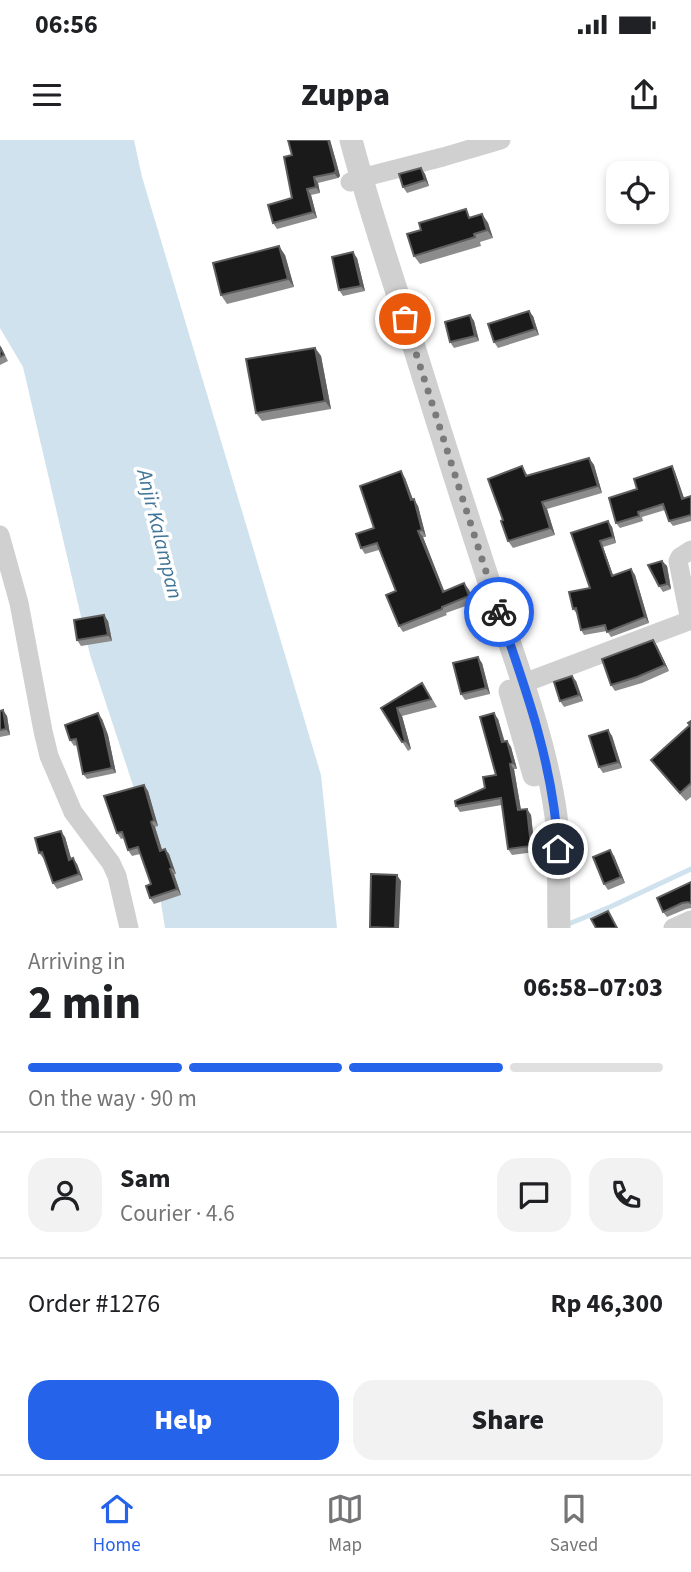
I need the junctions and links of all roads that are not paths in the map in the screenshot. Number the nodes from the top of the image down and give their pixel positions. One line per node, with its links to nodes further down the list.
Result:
1 (339, 140): 4 (street)
2 (351, 140): 4 (street)
3 (501, 140): 4 (street)
4 (356, 180): 8 (street); 9 (street)
5 (0, 535): 11 (street)
6 (691, 550): 7 (street)
7 (691, 620): 8 (street)
8 (524, 683): 9 (street)
9 (555, 917)
10 (691, 920): 12 (street)
11 (129, 928)
12 (673, 928)

